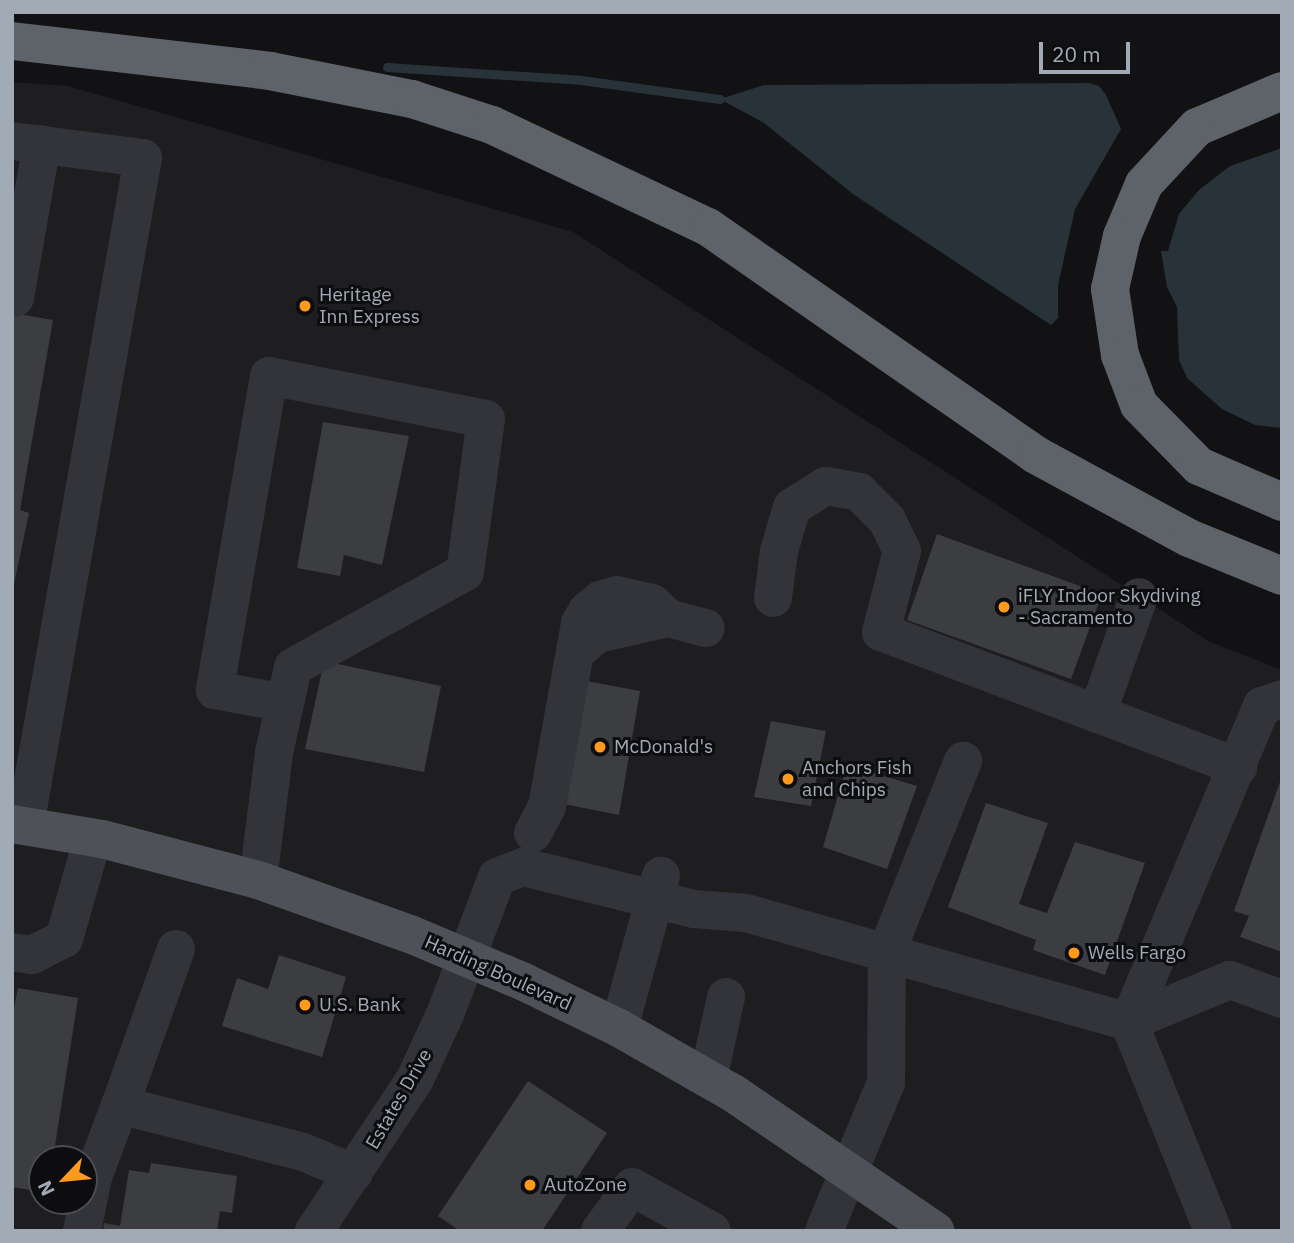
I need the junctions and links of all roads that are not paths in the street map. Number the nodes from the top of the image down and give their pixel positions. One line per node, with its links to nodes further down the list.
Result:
1 (12, 41): 6 (highway)
2 (1282, 91): 5 (highway)
3 (27, 142): 4 (street); 14 (street)
4 (15, 298)
5 (1282, 502)
6 (1282, 576)
7 (596, 577): 19 (street)
8 (1139, 597): 13 (street)
9 (773, 598): 13 (street)
10 (706, 628): 19 (street)
11 (1282, 699): 16 (street)
12 (285, 703): 12 (street); 20 (street)
13 (1097, 714): 16 (street)
14 (27, 733): 17 (street)
15 (963, 761): 23 (street)
16 (1238, 767): 28 (street)
17 (19, 825): 18 (main road, Harding Boulevard)
18 (93, 838): 20 (main road, Harding Boulevard); 24 (street)
19 (528, 850): 21 (street); 25 (street, Estates Drive)
20 (258, 880): 25 (main road, Harding Boulevard)
21 (659, 887): 23 (street); 29 (street)
22 (176, 949): 31 (street)
23 (887, 951): 28 (street); 33 (street)
24 (12, 952)
25 (467, 958): 29 (main road, Harding Boulevard); 32 (street, Estates Drive)
26 (726, 997): 30 (street)
27 (1282, 999): 28 (street)
28 (1129, 1022): 40 (street)
29 (619, 1028): 30 (main road, Harding Boulevard)
30 (708, 1079): 33 (main road, Harding Boulevard)
31 (120, 1105): 32 (street); 35 (street)
32 (354, 1173): 34 (street, Estates Drive)
33 (852, 1173): 38 (street); 39 (main road, Harding Boulevard)
34 (319, 1229)
35 (82, 1231)
36 (600, 1231): 37 (street)
37 (712, 1231)
38 (824, 1231)
39 (935, 1231)
40 (1213, 1231)

